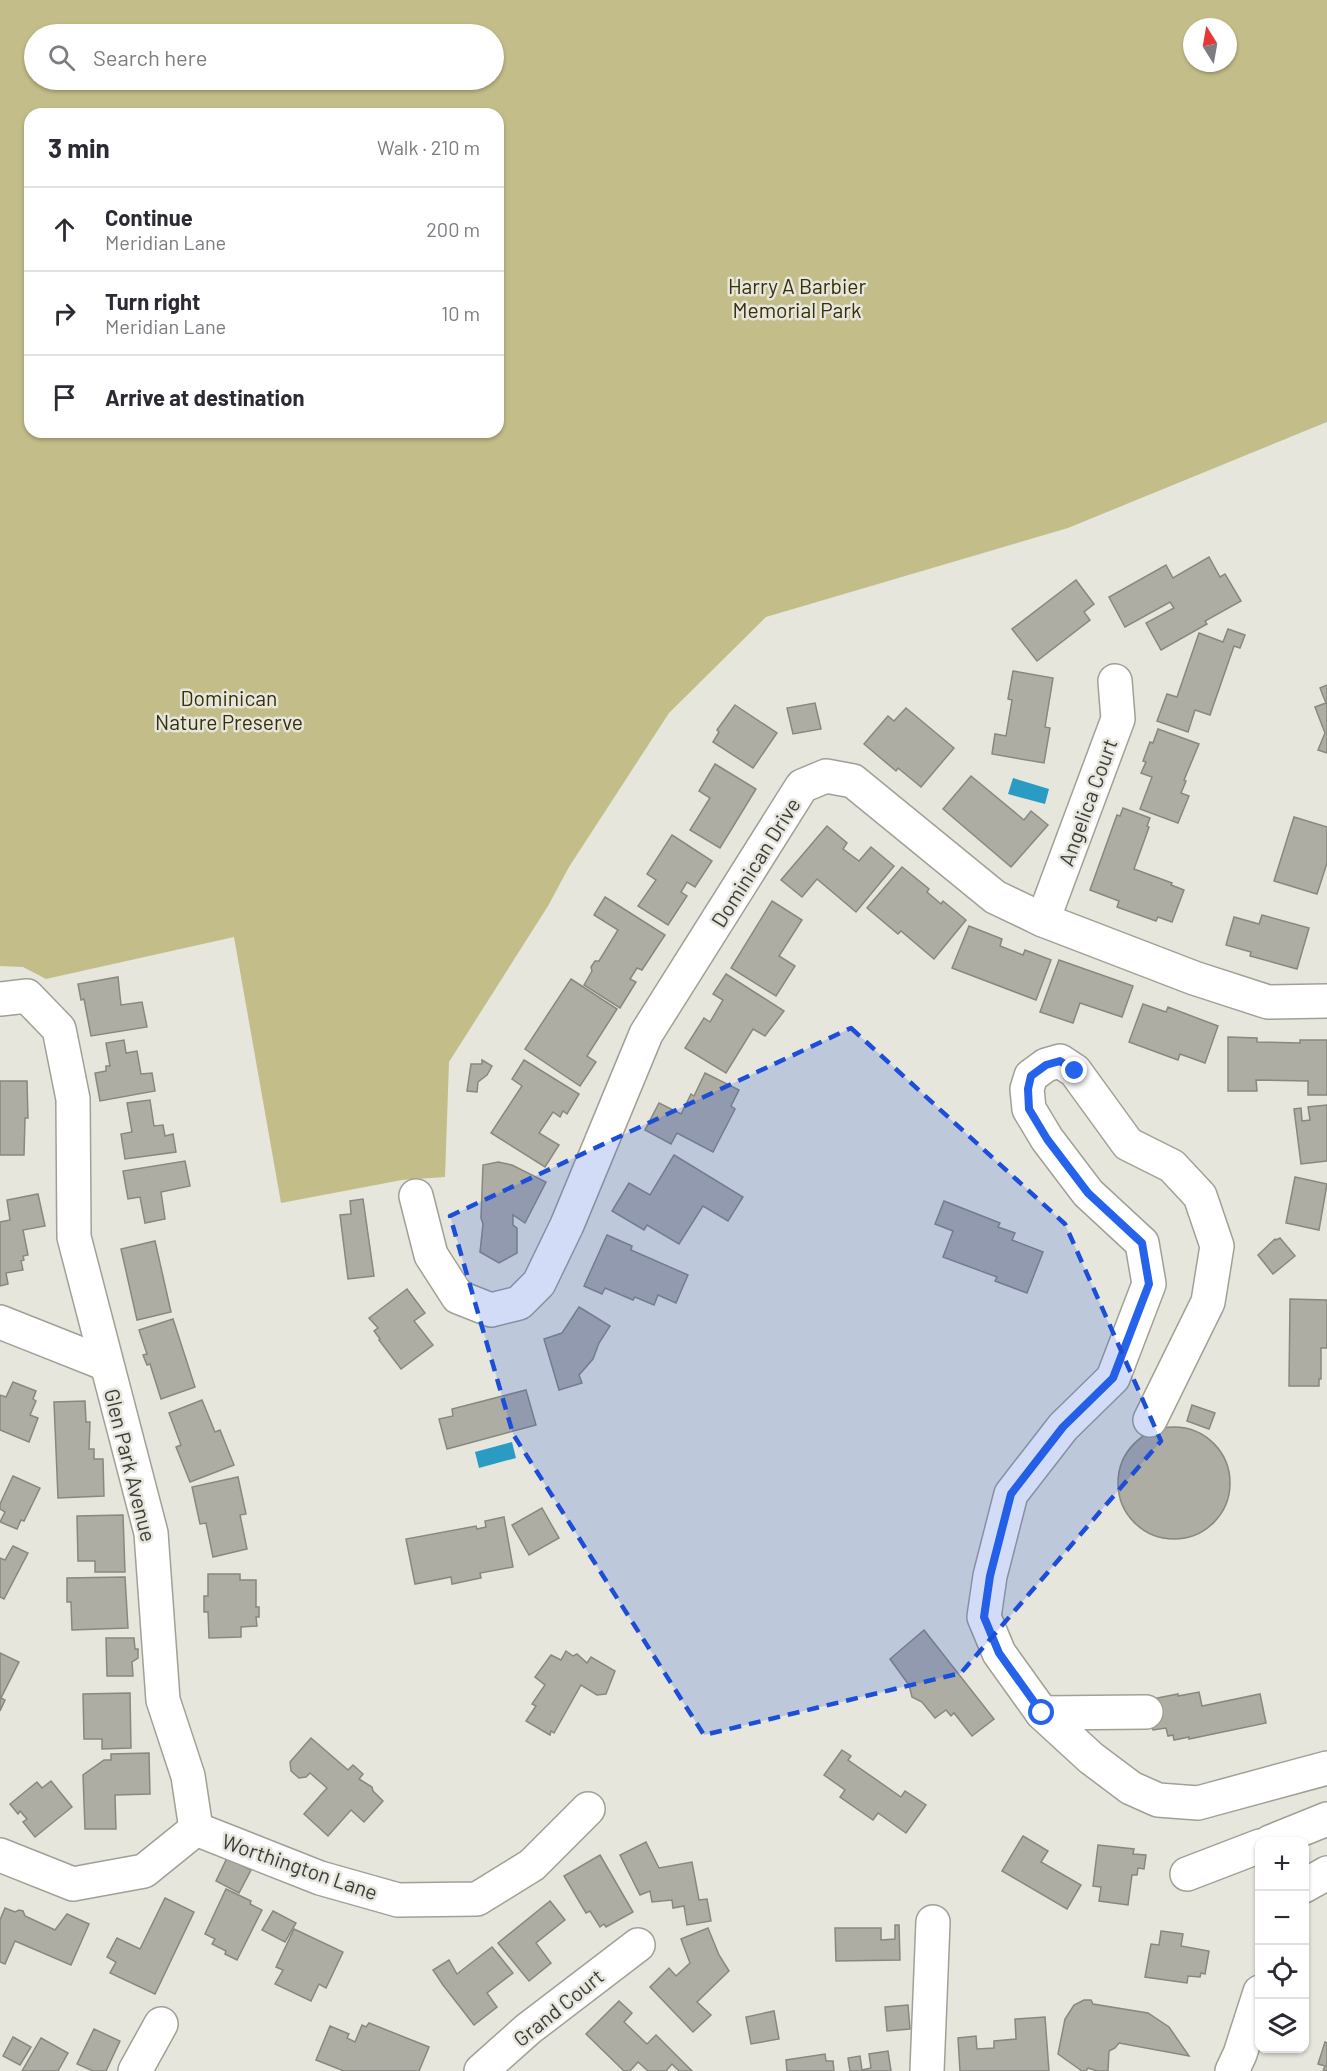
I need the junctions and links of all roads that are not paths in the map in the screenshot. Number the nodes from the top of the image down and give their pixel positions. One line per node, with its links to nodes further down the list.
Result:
1 (1115, 681): 2 (street, Angelica Court)
2 (1043, 920): 4 (street, Dominican Drive); 5 (street, Dominican Drive)
3 (0, 999): 7 (street, Glen Park Avenue)
4 (1327, 1001)
5 (416, 1196)
6 (0, 1322): 7 (street)
7 (106, 1364): 14 (street, Glen Park Avenue)
8 (1150, 1420): 10 (street)
9 (1146, 1712): 10 (street)
10 (1042, 1713): 11 (street)
11 (1327, 1768)
12 (588, 1809): 14 (street, Worthington Lane)
13 (1327, 1819): 15 (street)
14 (196, 1829): 17 (street)
15 (1282, 1837)
16 (1255, 1848): 19 (street)
17 (0, 1855)
18 (1327, 1873): 20 (street)
19 (1187, 1874)
20 (1309, 1884)
21 (933, 1922): 27 (street)
22 (638, 1945): 26 (street, Grand Court)
23 (1258, 1999): 28 (street)
24 (161, 2024): 25 (street)
25 (135, 2071)
26 (481, 2071)
27 (927, 2071)
28 (1232, 2071)

